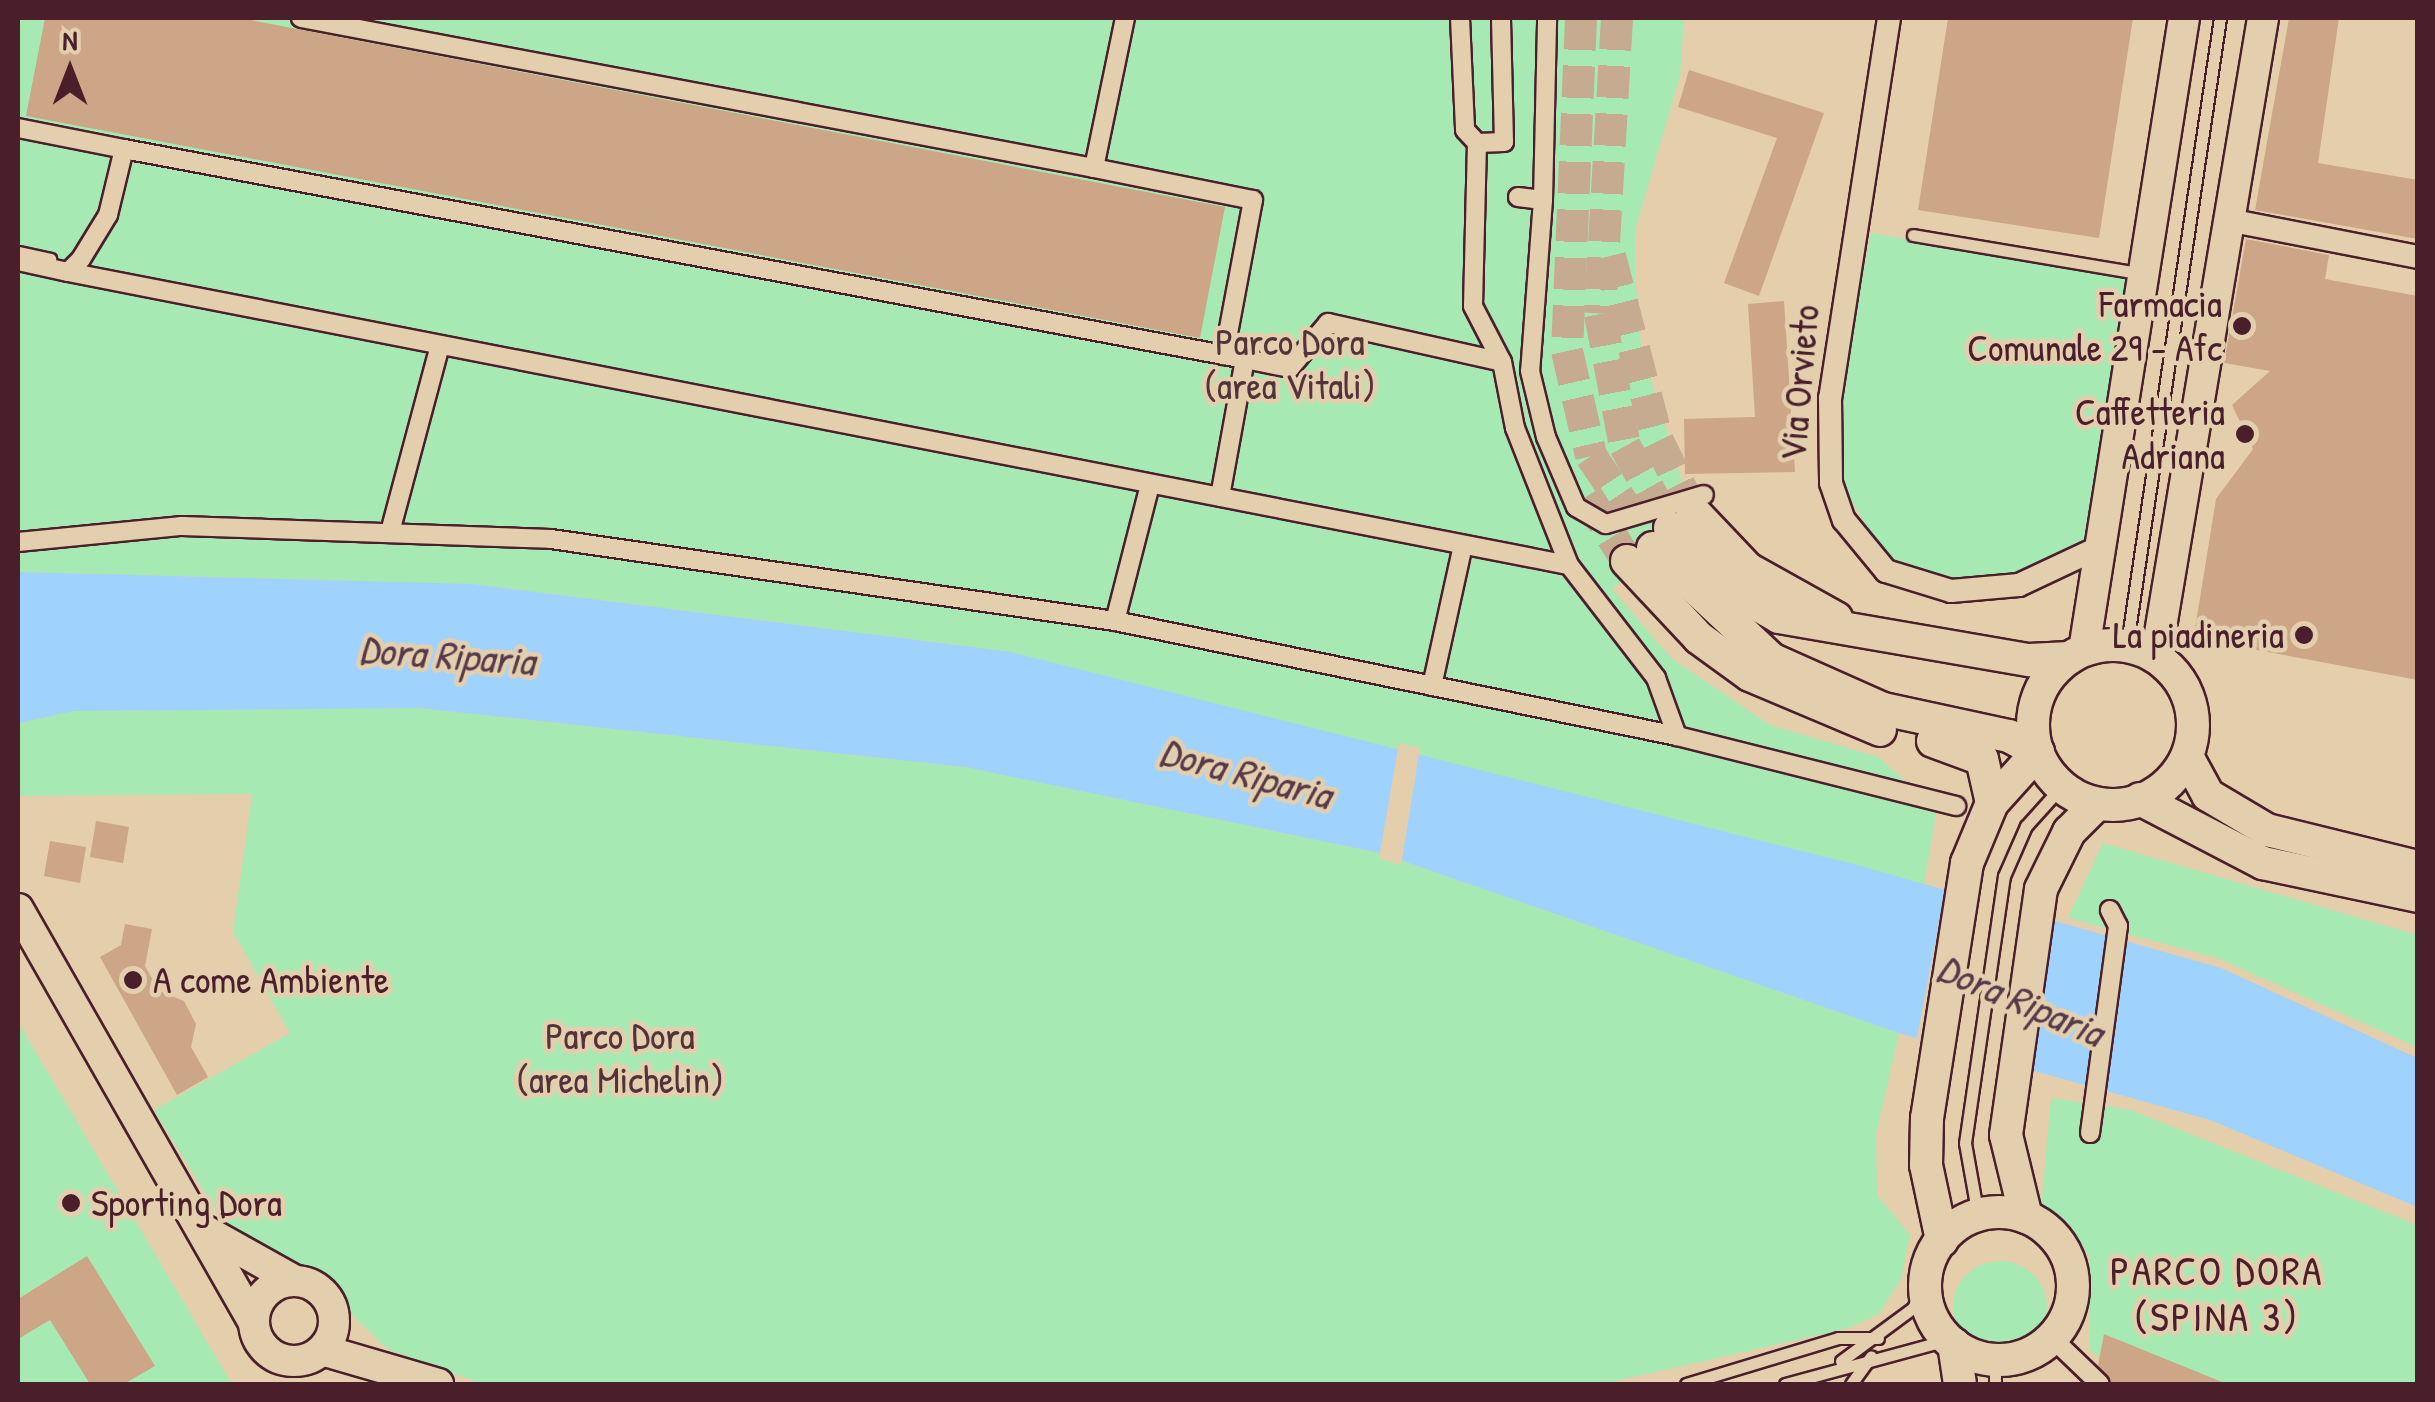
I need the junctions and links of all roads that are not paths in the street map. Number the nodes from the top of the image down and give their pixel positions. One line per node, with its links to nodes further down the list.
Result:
1 (302, 18): 13 (street)
2 (1125, 18): 13 (street)
3 (1460, 18): 11 (street)
4 (1502, 18): 11 (street)
5 (1547, 18): 15 (street)
6 (1889, 18): 34 (street, Via Orvieto)
7 (2184, 18): 23 (street)
8 (2220, 18): 37 (lane)
9 (2262, 18): 16 (street)
10 (18, 128): 12 (street)
11 (1477, 143): 27 (street)
12 (124, 150): 22 (street); 25 (street)
13 (1094, 168): 25 (street)
14 (1518, 197): 15 (street)
15 (1543, 200): 30 (street)
16 (2233, 221): 19 (street); 37 (street)
17 (1913, 235): 23 (lane)
18 (18, 252): 20 (lane)
19 (2418, 257)
20 (50, 259)
21 (18, 262): 22 (street)
22 (68, 272): 24 (street)
23 (2143, 274): 34 (street)
24 (439, 348): 28 (street); 31 (street)
25 (1224, 355): 26 (street)
26 (1245, 359): 27 (street); 29 (street)
27 (1502, 362): 35 (street)
28 (1150, 484): 29 (street); 36 (street)
29 (1220, 497): 33 (street)
30 (1669, 529): 38 (main road); 41 (main road); 45 (main road)
31 (390, 532): 32 (street); 36 (street)
32 (18, 542)
33 (1462, 545): 35 (street); 39 (street)
34 (2102, 546): 38 (street)
35 (1569, 565): 40 (street)
36 (1116, 620): 39 (street)
37 (2141, 650): 38 (main road); 42 (main road)
38 (2077, 654): 41 (main road)
39 (1432, 686): 40 (street)
40 (1677, 736): 47 (street)
41 (2038, 752): 43 (main road); 45 (main road)
42 (2188, 758): 44 (main road); 48 (main road)
43 (2062, 786): 46 (main road); 53 (lane)
44 (2140, 799): 46 (main road); 49 (main road)
45 (1992, 803): 56 (main road)
46 (2096, 805): 54 (main road)
47 (1956, 806)
48 (2418, 867)
49 (2418, 896)
50 (18, 910): 55 (street)
51 (2110, 910): 52 (street)
52 (2090, 1133)
53 (1978, 1216): 54 (main road); 56 (main road)
54 (2026, 1217): 63 (main road)
55 (206, 1231): 58 (street); 60 (street)
56 (1942, 1240): 57 (main road)
57 (1926, 1280): 61 (lane); 62 (main road)
58 (295, 1281): 59 (street); 60 (street)
59 (333, 1312): 66 (street); 67 (street)
60 (254, 1322): 64 (street)
61 (1878, 1338): 68 (lane); 72 (lane)
62 (1950, 1342): 65 (lane); 69 (main road); 75 (main road)
63 (2043, 1344): 69 (main road); 76 (main road); 77 (street)
64 (267, 1352): 66 (street); 70 (street)
65 (1871, 1356): 68 (lane); 74 (lane)
66 (315, 1364): 67 (street)
67 (403, 1370): 71 (street)
68 (1826, 1370): 73 (lane)
69 (1995, 1372)
70 (284, 1384)
71 (438, 1384)
72 (1686, 1384)
73 (1785, 1384)
74 (1851, 1384)
75 (1960, 1384)
76 (2030, 1384)
77 (2100, 1384)

